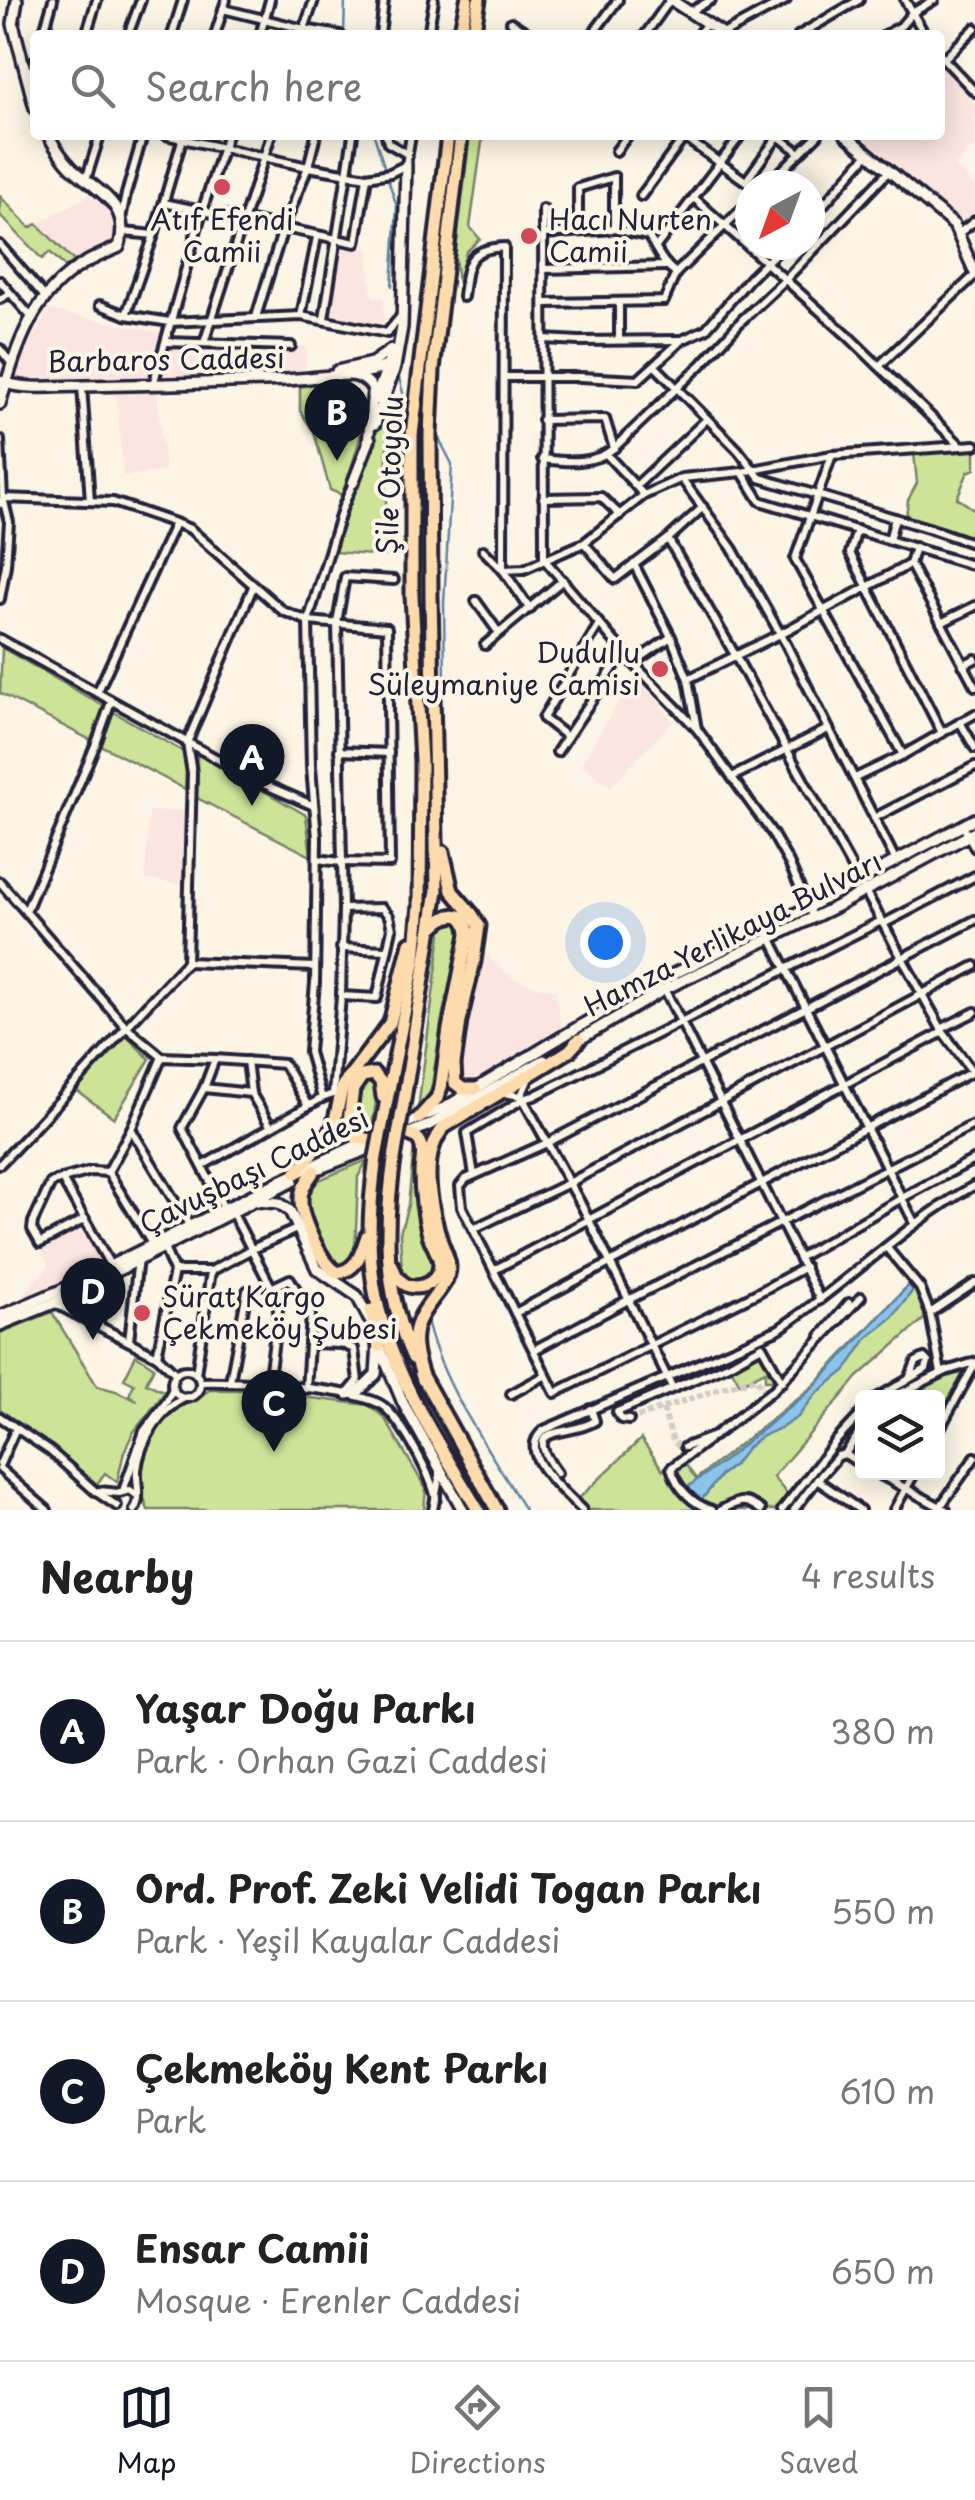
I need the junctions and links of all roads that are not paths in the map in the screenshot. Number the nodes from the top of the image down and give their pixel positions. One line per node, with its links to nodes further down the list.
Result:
1 (16, 0): 50 (main road)
2 (53, 0): 26 (street)
3 (97, 0): 27 (street)
4 (141, 0): 28 (street)
5 (183, 0): 29 (street)
6 (270, 0): 22 (street)
7 (314, 0): 33 (street)
8 (384, 0): 34 (street)
9 (434, 0): 35 (street)
10 (467, 0): 36 (highway)
11 (479, 0): 37 (highway)
12 (618, 0): 39 (street)
13 (670, 0): 20 (main road); 40 (street)
14 (711, 0): 20 (street)
15 (786, 0): 43 (street)
16 (859, 0): 44 (street)
17 (905, 0): 21 (street)
18 (934, 0): 21 (street)
19 (225, 4): 22 (street); 30 (street)
20 (690, 12): 24 (main road)
21 (912, 12): 45 (street); 46 (street)
22 (265, 20): 31 (street); 32 (street)
23 (510, 22): 38 (street)
24 (706, 24): 41 (street); 42 (main road)
25 (975, 28): 47 (street)
26 (44, 30)
27 (88, 30)
28 (130, 30)
29 (174, 30)
30 (217, 30)
31 (262, 30)
32 (296, 30)
33 (303, 30)
34 (381, 30)
35 (429, 30)
36 (461, 30)
37 (474, 30)
38 (523, 30)
39 (596, 30)
40 (649, 30)
41 (702, 30)
42 (717, 30)
43 (731, 30)
44 (808, 30)
45 (894, 30)
46 (922, 30)
47 (945, 54)
48 (945, 60): 52 (street)
49 (30, 76): 50 (street)
50 (28, 83): 51 (main road)
51 (30, 90)
52 (975, 92)
53 (51, 140): 75 (main road)
54 (57, 140): 75 (street)
55 (98, 140): 90 (street)
56 (142, 140): 98 (street)
57 (182, 140): 93 (street)
58 (194, 140): 76 (street)
59 (225, 140): 76 (street)
60 (270, 140): 80 (street)
61 (315, 140): 83 (street)
62 (352, 140): 88 (street)
63 (387, 140): 81 (street)
64 (410, 140): 81 (street)
65 (447, 140): 248 (highway, Şile Otoyolu)
66 (460, 140): 235 (highway, Şile Otoyolu)
67 (624, 140): 77 (street)
68 (681, 140): 91 (street)
69 (690, 140): 82 (street)
70 (737, 140): 82 (street)
71 (775, 140): 84 (street)
72 (783, 140): 78 (street)
73 (813, 140): 78 (street)
74 (852, 140): 79 (main road)
75 (56, 148): 90 (main road)
76 (223, 148): 80 (street); 96 (street)
77 (616, 151)
78 (800, 153): 85 (street)
79 (868, 154): 86 (main road); 94 (street)
80 (265, 156): 83 (street); 99 (street)
81 (407, 160): 89 (street); 127 (main road)
82 (721, 162): 87 (street); 92 (street)
83 (308, 167): 88 (street); 102 (street)
84 (756, 170)
85 (782, 170)
86 (890, 171): 107 (main road); 119 (street)
87 (735, 173)
88 (348, 175): 89 (street); 110 (street)
89 (367, 177): 110 (street)
90 (86, 180): 98 (main road)
91 (642, 196)
92 (694, 198): 101 (street); 112 (street)
93 (164, 202): 96 (street); 108 (street)
94 (825, 203)
95 (543, 209): 106 (street)
96 (202, 211): 99 (street); 134 (street)
97 (735, 215): 101 (street)
98 (121, 220): 105 (main road)
99 (242, 220): 102 (street); 132 (street)
100 (975, 222): 107 (street)
101 (724, 226): 113 (street); 116 (street)
102 (284, 229): 109 (street); 130 (street)
103 (614, 229): 104 (street); 104 (street); 112 (street)
104 (578, 231): 106 (street)
105 (124, 232): 108 (street); 121 (main road)
106 (544, 234): 115 (street)
107 (959, 234): 117 (main road)
108 (154, 235): 128 (street)
109 (318, 236): 110 (street); 129 (street)
110 (336, 240): 133 (street)
111 (0, 246): 121 (street)
112 (656, 247): 114 (street)
113 (766, 262): 119 (street); 137 (street)
114 (666, 266): 115 (street); 116 (street)
115 (544, 269): 125 (street)
116 (676, 273): 124 (street)
117 (975, 274): 145 (street)
118 (0, 280): 120 (street)
119 (784, 280): 145 (street); 153 (street)
120 (10, 293): 123 (street); 131 (street)
121 (45, 297): 131 (main road)
122 (463, 298): 148 (street)
123 (0, 300)
124 (619, 302): 125 (street); 136 (street)
125 (544, 303): 135 (street)
126 (100, 305): 128 (street)
127 (404, 312): 133 (street); 143 (main road)
128 (126, 315): 134 (street)
129 (301, 316): 130 (street); 133 (street)
130 (256, 317): 132 (street)
131 (32, 318): 142 (main road)
132 (212, 318): 134 (street); 139 (street)
133 (324, 319)
134 (170, 322): 138 (street)
135 (544, 339): 136 (street); 147 (street)
136 (619, 339): 137 (street)
137 (682, 340): 144 (street)
138 (166, 342): 139 (street); 151 (street)
139 (204, 343): 140 (street)
140 (291, 346)
141 (0, 349): 142 (street)
142 (11, 362): 150 (main road)
143 (387, 363): 146 (main road); 149 (main road); 155 (main road)
144 (655, 366): 147 (street); 153 (street)
145 (878, 366): 160 (street)
146 (349, 375): 149 (main road); 155 (main road)
147 (544, 377): 148 (street); 157 (street)
148 (504, 378): 191 (street)
149 (306, 380): 151 (main road, Barbaros Caddesi)
150 (2, 385): 152 (main road, Barbaros Caddesi); 154 (main road)
151 (153, 385): 152 (main road, Barbaros Caddesi)
152 (82, 386): 174 (street)
153 (676, 387): 156 (street); 161 (street)
154 (0, 404)
155 (377, 406): 168 (main road)
156 (707, 419): 165 (street); 169 (street)
157 (542, 420): 161 (street); 164 (street)
158 (0, 440): 173 (street)
159 (975, 445): 160 (street)
160 (961, 446): 163 (street)
161 (614, 448): 162 (street)
162 (606, 455): 164 (street); 169 (street)
163 (832, 455): 165 (street); 171 (street)
164 (542, 459): 172 (street)
165 (754, 470): 166 (street); 171 (street)
166 (742, 472): 167 (street); 177 (street)
167 (682, 478): 170 (street); 175 (street)
168 (353, 483): 201 (street)
169 (636, 486): 170 (street)
170 (644, 496): 176 (street)
171 (817, 496): 177 (street); 178 (street)
172 (542, 498): 176 (street); 187 (street)
173 (2, 501): 174 (street); 196 (street)
174 (90, 501): 179 (street)
175 (703, 507): 181 (street); 206 (street)
176 (620, 515): 183 (street)
177 (810, 516): 180 (street); 200 (street)
178 (896, 518): 182 (street); 184 (street)
179 (175, 523): 194 (street); 217 (street)
180 (857, 530): 182 (street); 195 (street)
181 (668, 539): 188 (street); 211 (street)
182 (889, 540): 185 (street)
183 (584, 543): 187 (street); 188 (street)
184 (975, 544)
185 (915, 548): 189 (street); 190 (street)
186 (482, 550): 191 (street)
187 (544, 558): 191 (street); 193 (street)
188 (634, 564): 207 (street)
189 (910, 564): 195 (street); 203 (street)
190 (975, 566)
191 (503, 570): 199 (street)
192 (394, 580): 202 (street)
193 (563, 580): 199 (street); 204 (street)
194 (253, 587): 201 (street); 225 (street)
195 (867, 588): 200 (street); 223 (street)
196 (0, 599)
197 (476, 601): 205 (street)
198 (975, 606): 203 (street)
199 (530, 609): 205 (street)
200 (824, 611): 206 (street); 231 (street)
201 (308, 621): 202 (street); 236 (street)
202 (338, 623): 228 (street); 230 (street)
203 (942, 623): 214 (street)
204 (599, 624): 210 (street); 224 (street)
205 (499, 634): 209 (street)
206 (780, 634): 211 (street); 222 (street)
207 (671, 637): 213 (street); 215 (street)
208 (0, 639): 217 (street)
209 (485, 646)
210 (624, 652): 213 (street); 224 (street)
211 (735, 655): 215 (street); 227 (street)
212 (975, 659): 214 (street)
213 (633, 662): 221 (street)
214 (964, 664): 216 (street)
215 (688, 678): 221 (street)
216 (975, 686)
217 (97, 694): 218 (street)
218 (111, 702): 225 (street); 251 (street)
219 (975, 714): 220 (street)
220 (960, 722): 223 (street); 226 (street)
221 (697, 729): 233 (street)
222 (828, 729): 227 (street); 234 (street)
223 (942, 732): 231 (street)
224 (568, 736): 229 (street)
225 (187, 743): 236 (street); 261 (street)
226 (975, 748)
227 (787, 750): 233 (street); 245 (street)
228 (339, 752): 230 (street); 242 (street)
229 (557, 752)
230 (390, 754): 242 (street)
231 (903, 755): 234 (street)
232 (975, 766): 237 (street)
233 (732, 777): 249 (street)
234 (855, 778): 237 (street)
235 (436, 798): 255 (highway, Şile Otoyolu); 283 (highway)
236 (314, 806): 241 (street)
237 (874, 818): 243 (street)
238 (975, 820): 239 (main road, Hamza Yerlikaya Bulvarı)
239 (969, 831): 240 (street); 243 (main road, Hamza Yerlikaya Bulvarı); 247 (main road, Hamza Yerlikaya Bulvarı)
240 (975, 848)
241 (316, 858): 242 (street); 262 (street)
242 (341, 862): 250 (street)
243 (896, 862): 245 (main road, Hamza Yerlikaya Bulvarı)
244 (975, 876): 254 (street)
245 (859, 880): 249 (main road, Hamza Yerlikaya Bulvarı)
246 (0, 882): 251 (street)
247 (865, 891): 252 (main road, Hamza Yerlikaya Bulvarı); 254 (street)
248 (420, 905): 290 (highway, Şile Otoyolu); 306 (highway)
249 (807, 908): 252 (street); 256 (main road, Hamza Yerlikaya Bulvarı)
250 (343, 910): 258 (street); 259 (street)
251 (26, 911): 271 (street)
252 (812, 918): 257 (main road, Hamza Yerlikaya Bulvarı)
253 (975, 920): 260 (street)
254 (882, 922): 260 (street); 264 (street)
255 (432, 928): 291 (highway); 329 (highway, Şile Otoyolu, bridge)
256 (765, 928): 257 (street); 265 (main road, Hamza Yerlikaya Bulvarı)
257 (771, 939): 264 (street); 265 (main road, Hamza Yerlikaya Bulvarı)
258 (341, 948): 259 (street); 267 (street)
259 (386, 950): 267 (street)
260 (901, 957): 266 (street); 268 (street)
261 (187, 962): 262 (street); 271 (street)
262 (315, 966): 287 (street)
263 (975, 966): 266 (street)
264 (786, 968): 268 (street); 270 (street)
265 (662, 984): 270 (street); 273 (main road, Hamza Yerlikaya Bulvarı); 283 (main road, Hamza Yerlikaya Bulvarı)
266 (922, 994): 272 (street); 274 (street)
267 (341, 996): 287 (street)
268 (806, 1008): 274 (street); 278 (street)
269 (975, 1012): 272 (street)
270 (680, 1020): 278 (street); 286 (street)
271 (126, 1026): 275 (street); 301 (street)
272 (942, 1031): 279 (street); 281 (street)
273 (579, 1040): 280 (highway); 296 (main road, Hamza Yerlikaya Bulvarı)
274 (825, 1047): 281 (street); 288 (street)
275 (162, 1057): 276 (street); 295 (street)
276 (215, 1058): 277 (street); 282 (street)
277 (247, 1061): 284 (street); 289 (street)
278 (702, 1064): 288 (street); 299 (street)
279 (973, 1068): 294 (street)
280 (535, 1072): 285 (highway); 286 (street)
281 (844, 1085): 294 (street); 298 (street)
282 (204, 1088): 284 (street); 302 (street)
283 (474, 1089): 291 (main road, Hamza Yerlikaya Bulvarı)
284 (251, 1092): 293 (street)
285 (498, 1094): 286 (street); 364 (highway)
286 (522, 1097): 299 (street); 307 (street)
287 (322, 1098): 289 (street)
288 (720, 1102): 298 (street); 310 (street)
289 (308, 1106): 293 (street)
290 (384, 1115): 297 (highway); 320 (highway, Şile Otoyolu, bridge)
291 (419, 1118): 297 (main road, Çavuşbaşı Caddesi)
292 (975, 1124): 303 (street)
293 (270, 1127): 302 (street)
294 (866, 1129): 303 (street); 309 (street)
295 (131, 1130): 305 (street); 319 (street)
296 (406, 1133): 304 (main road, Çavuşbaşı Caddesi); 329 (highway)
297 (370, 1140): 306 (main road, Çavuşbaşı Caddesi)
298 (738, 1140): 309 (street); 316 (street)
299 (547, 1142): 307 (street); 310 (street)
300 (975, 1159): 312 (street)
301 (0, 1164)
302 (202, 1166): 314 (street)
303 (887, 1169): 312 (street); 317 (street)
304 (314, 1171): 313 (main road, Çavuşbaşı Caddesi); 320 (highway)
305 (108, 1172): 308 (street); 323 (street)
306 (296, 1173): 314 (main road, Çavuşbaşı Caddesi)
307 (474, 1176): 322 (street)
308 (62, 1179): 315 (street); 315 (street)
309 (761, 1182): 317 (street); 330 (street)
310 (569, 1183): 316 (street); 322 (street)
311 (975, 1185): 318 (street)
312 (902, 1198): 318 (street); 328 (street)
313 (255, 1201): 314 (main road, Çavuşbaşı Caddesi); 321 (main road)
314 (228, 1210): 319 (main road, Çavuşbaşı Caddesi); 323 (main road, Çavuşbaşı Caddesi); 325 (street)
315 (85, 1220): 331 (street)
316 (589, 1220): 330 (street); 333 (street)
317 (783, 1222): 328 (street); 341 (street)
318 (915, 1224): 324 (street)
319 (189, 1225): 323 (main road, Çavuşbaşı Caddesi)
320 (370, 1227): 327 (highway)
321 (299, 1228): 325 (street); 353 (main road)
322 (473, 1229): 333 (street)
323 (158, 1245): 326 (main road, Çavuşbaşı Caddesi); 334 (street)
324 (886, 1247): 342 (street); 346 (street)
325 (252, 1249): 335 (street); 338 (street)
326 (137, 1256): 331 (main road, Çavuşbaşı Caddesi); 336 (main road, Çavuşbaşı Caddesi); 350 (street)
327 (371, 1256): 353 (highway); 407 (highway)
328 (800, 1257): 332 (street)
329 (388, 1258): 364 (highway)
330 (610, 1262): 341 (street); 347 (street)
331 (110, 1265): 348 (main road, Çavuşbaşı Caddesi)
332 (805, 1267): 342 (street); 352 (street)
333 (494, 1270): 347 (street)
334 (174, 1271): 335 (street); 356 (street)
335 (211, 1271): 362 (street)
336 (103, 1278): 344 (main road, Çavuşbaşı Caddesi); 349 (street)
337 (975, 1284): 346 (street)
338 (273, 1288): 340 (street); 351 (street)
339 (861, 1297): 354 (street)
340 (278, 1298): 365 (street); 367 (street)
341 (628, 1300): 352 (street); 355 (street)
342 (820, 1300): 361 (street)
343 (0, 1303): 348 (main road)
344 (54, 1303): 348 (main road, Çavuşbaşı Caddesi); 349 (street)
345 (848, 1303): 354 (street)
346 (930, 1313): 359 (street)
347 (515, 1314): 355 (street)
348 (3, 1317)
349 (98, 1326): 350 (street)
350 (129, 1341): 356 (street)
351 (309, 1343): 370 (street); 373 (street)
352 (650, 1344): 360 (street); 361 (street)
353 (379, 1346): 373 (main road); 389 (main road)
354 (816, 1346): 366 (street)
355 (534, 1350): 360 (street)
356 (157, 1356): 358 (street)
357 (975, 1363): 359 (street); 378 (street)
358 (176, 1374): 362 (street); 368 (street)
359 (941, 1374): 372 (street)
360 (546, 1375): 374 (street)
361 (667, 1377): 369 (street); 376 (street)
362 (198, 1378): 365 (street); 375 (street)
363 (909, 1378): 371 (street)
364 (423, 1380): 408 (highway)
365 (230, 1381): 367 (street)
366 (782, 1382): 369 (street); 382 (street)
367 (268, 1385): 370 (street)
368 (173, 1388): 375 (street); 396 (street)
369 (672, 1388): 379 (street)
370 (306, 1389): 373 (street)
371 (890, 1390)
372 (908, 1390)
373 (348, 1394): 398 (street)
374 (511, 1394)
375 (187, 1397): 397 (street)
376 (591, 1409): 390 (street); 409 (street)
377 (0, 1417): 381 (street)
378 (945, 1419)
379 (629, 1420)
380 (855, 1421): 413 (street)
381 (16, 1428): 388 (street); 395 (street)
382 (714, 1436): 384 (street); 410 (street)
383 (855, 1439): 385 (street)
384 (685, 1446)
385 (845, 1454): 387 (street); 391 (street)
386 (975, 1457): 400 (street)
387 (855, 1460)
388 (0, 1466): 402 (street)
389 (439, 1467): 398 (street); 406 (main road)
390 (557, 1473)
391 (816, 1480): 401 (street); 414 (street)
392 (890, 1480): 394 (street)
393 (910, 1480): 394 (street)
394 (906, 1488): 400 (street); 415 (street)
395 (96, 1491): 396 (street); 399 (street)
396 (121, 1492): 397 (street); 399 (street)
397 (139, 1499): 403 (street); 404 (street)
398 (436, 1499): 405 (street)
399 (119, 1508)
400 (943, 1508)
401 (796, 1509)
402 (46, 1510)
403 (134, 1510)
404 (144, 1510)
405 (433, 1510)
406 (463, 1510)
407 (478, 1510)
408 (497, 1510)
409 (582, 1510)
410 (712, 1510)
411 (721, 1510): 412 (street)
412 (761, 1510)
413 (782, 1510)
414 (860, 1510)
415 (894, 1510)

